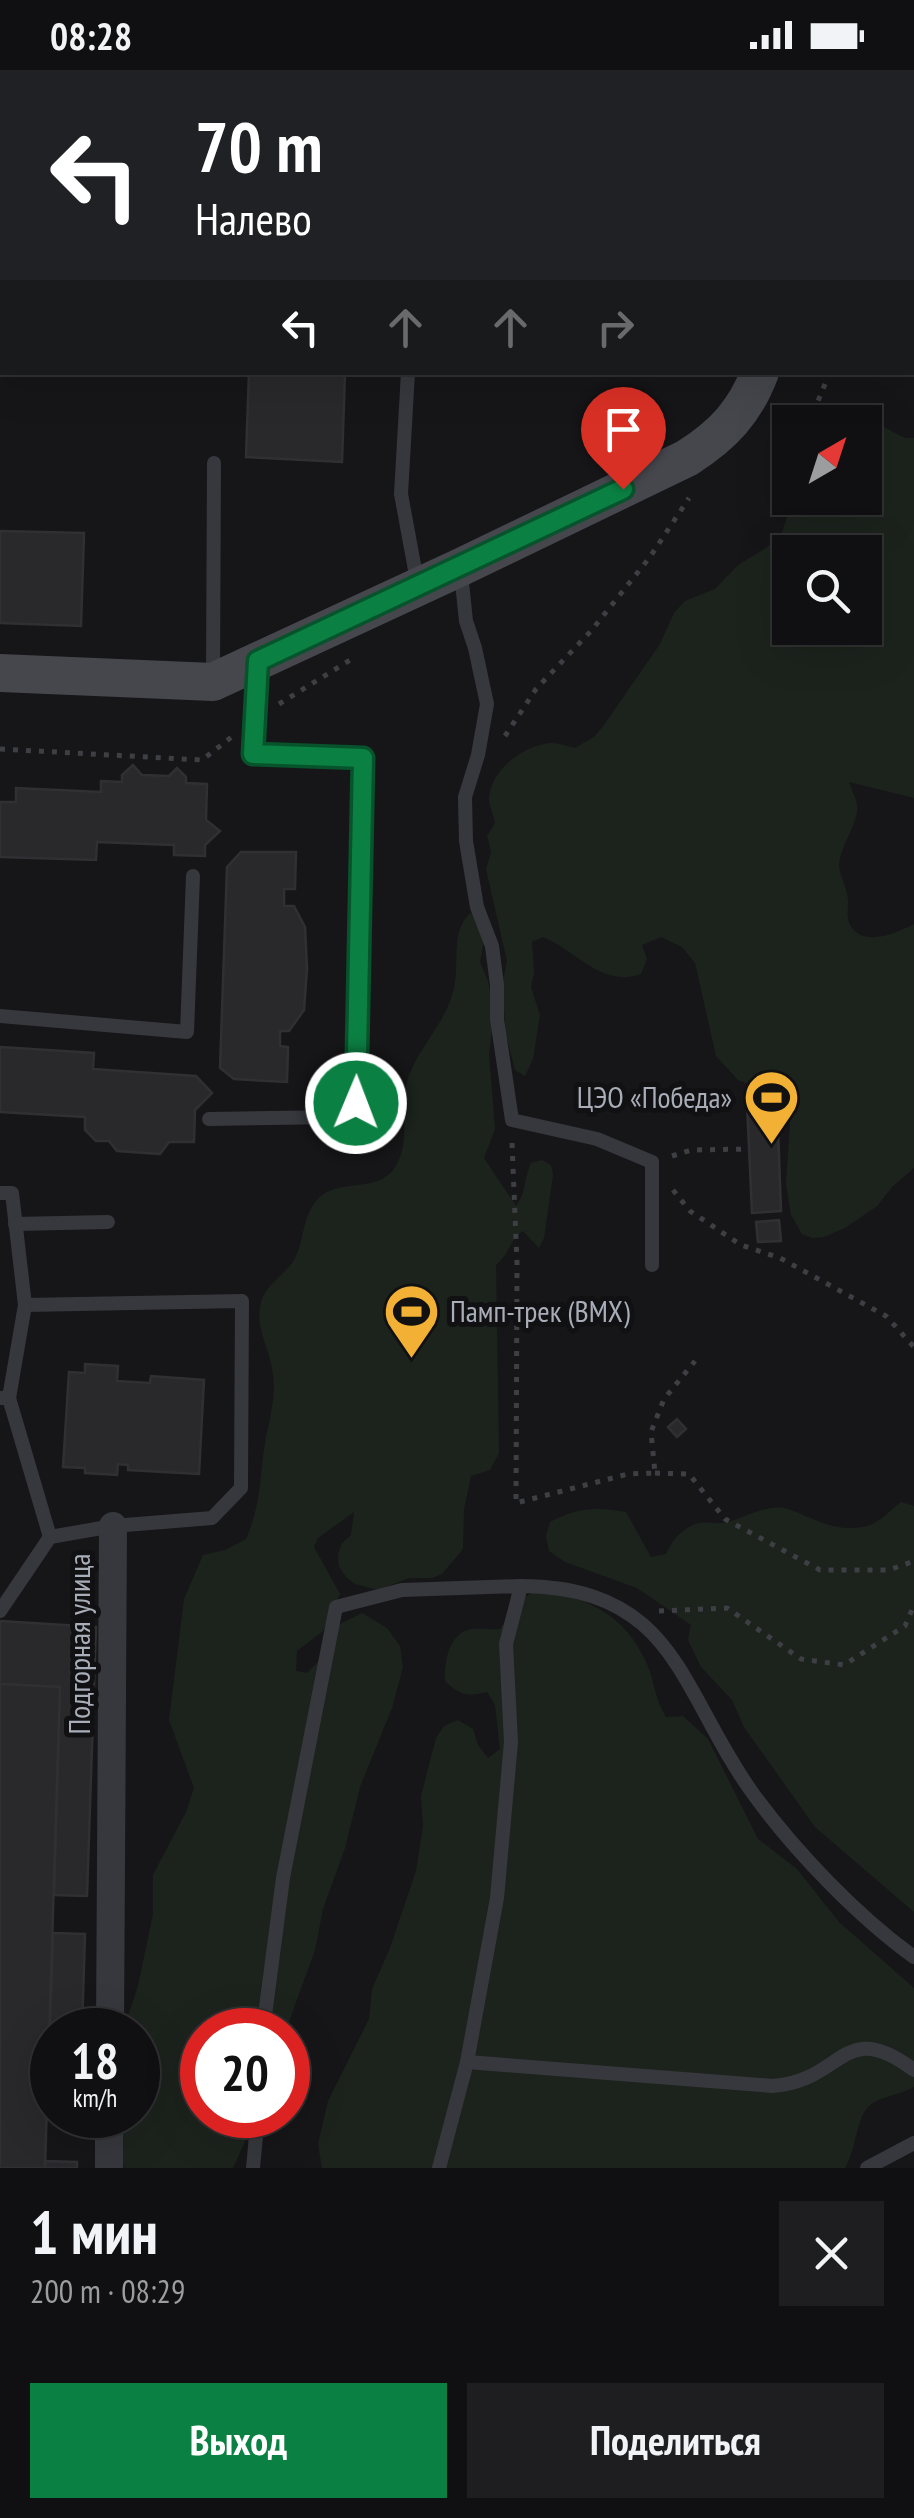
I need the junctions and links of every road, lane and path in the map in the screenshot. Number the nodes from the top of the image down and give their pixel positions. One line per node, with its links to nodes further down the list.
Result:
1 (0, 136): 2 (lane)
2 (0, 171)
3 (408, 375): 10 (lane)
4 (759, 375): 9 (street)
5 (829, 375): 6 (path)
6 (816, 405)
7 (214, 464): 14 (lane)
8 (689, 498): 17 (path)
9 (461, 568): 10 (street); 21 (lane)
10 (418, 587): 12 (street)
11 (354, 657): 15 (path)
12 (258, 661): 14 (street); 15 (lane)
13 (0, 673): 14 (street)
14 (213, 682)
15 (255, 719): 16 (path); 20 (lane)
16 (0, 749)
17 (495, 750)
18 (192, 876): 19 (lane)
19 (0, 1016)
20 (209, 1119)
21 (512, 1120): 23 (lane); 32 (path)
22 (749, 1150): 23 (path)
23 (652, 1162): 27 (lane); 29 (path)
24 (0, 1193): 26 (lane)
25 (108, 1222): 26 (lane)
26 (15, 1224): 28 (lane)
27 (652, 1265)
28 (24, 1305): 31 (lane); 33 (lane, Подгорная улица)
29 (914, 1347)
30 (695, 1360): 32 (path)
31 (5, 1398): 34 (lane)
32 (655, 1472): 35 (path)
33 (113, 1526): 34 (lane); 41 (street, Подгорная улица)
34 (50, 1538): 38 (lane)
35 (914, 1561)
36 (522, 1586): 39 (lane); 42 (lane); 43 (lane)
37 (914, 1605): 39 (path)
38 (0, 1610)
39 (634, 1614): 40 (lane)
40 (914, 1957)
41 (110, 2008)
42 (266, 2008)
43 (468, 2062): 44 (lane); 50 (lane)
44 (914, 2070)
45 (109, 2138): 48 (street)
46 (256, 2138): 49 (lane)
47 (914, 2144): 51 (lane)
48 (109, 2168)
49 (254, 2168)
50 (439, 2168)
51 (867, 2168)

